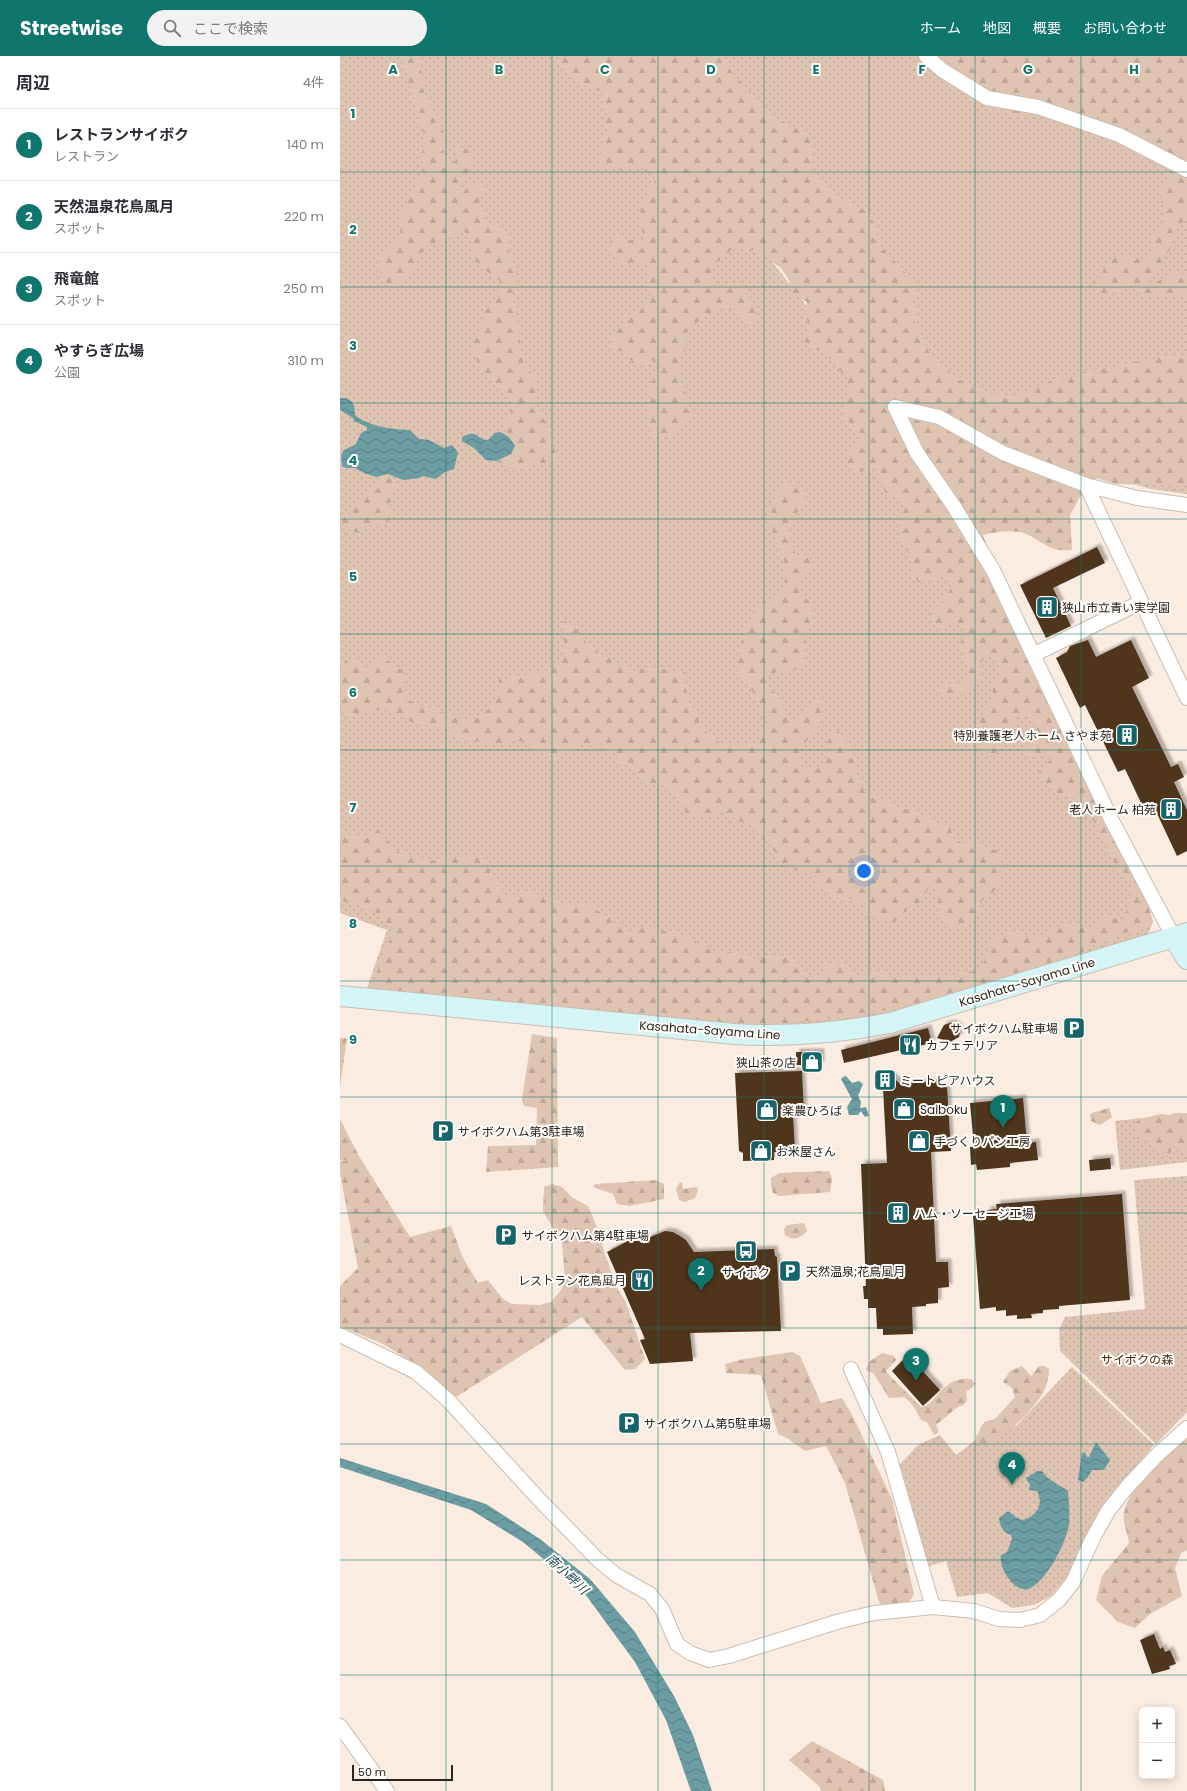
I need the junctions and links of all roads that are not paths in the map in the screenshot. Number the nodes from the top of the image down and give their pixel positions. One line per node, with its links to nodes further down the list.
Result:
1 (926, 56): 2 (street)
2 (1187, 170)
3 (1086, 485): 4 (street); 5 (street); 6 (street)
4 (1187, 504)
5 (1142, 602): 6 (street); 7 (street)
6 (1033, 655): 8 (street)
7 (1186, 693)
8 (1181, 936): 9 (main road); 10 (main road, Kasahata-Sayama Line)
9 (1187, 959)
10 (340, 996)
11 (340, 1335): 14 (street)
12 (851, 1369): 14 (street)
13 (1187, 1428): 14 (street)
14 (933, 1607)
15 (340, 1726): 16 (street)
16 (387, 1791)

